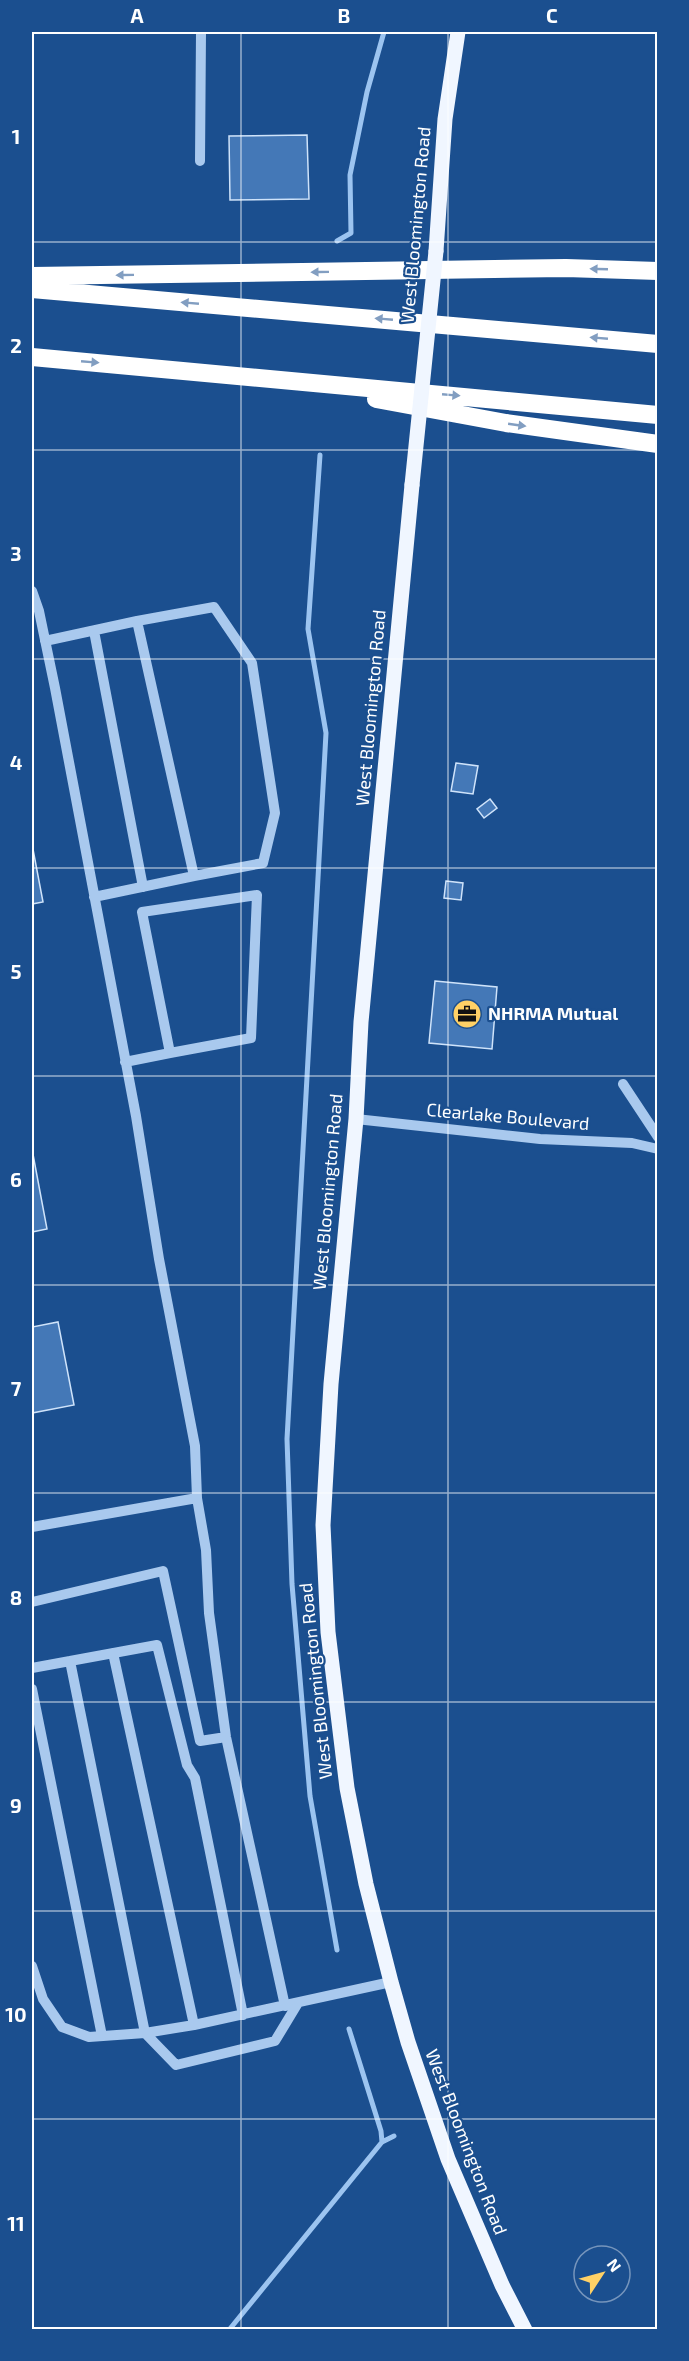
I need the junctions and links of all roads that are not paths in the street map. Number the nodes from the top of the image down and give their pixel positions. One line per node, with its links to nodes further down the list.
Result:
1 (201, 32): 3 (street)
2 (458, 32): 22 (main road, West Bloomington Road, bridge)
3 (200, 160)
4 (657, 272): 5 (highway, one-way to 5)
5 (32, 276)
6 (32, 289): 7 (highway, one-way to 6)
7 (657, 344)
8 (32, 357): 9 (highway, one-way to 9)
9 (253, 376): 10 (highway, one-way to 10); 11 (highway, one-way to 11)
10 (657, 415)
11 (657, 444)
12 (32, 591): 15 (street)
13 (137, 621): 14 (street); 16 (street); 16 (street)
14 (94, 631): 15 (street); 17 (street)
15 (45, 641): 18 (street)
16 (194, 876): 17 (street)
17 (143, 887): 18 (street)
18 (94, 897): 20 (street)
19 (170, 1053): 19 (street); 20 (street)
20 (125, 1062): 25 (street)
21 (623, 1084): 23 (street)
22 (356, 1119): 24 (street, Clearlake Boulevard); 34 (main road, West Bloomington Road)
23 (657, 1137)
24 (657, 1149)
25 (197, 1498): 26 (street); 32 (street)
26 (32, 1527)
27 (32, 1602): 32 (street)
28 (113, 1653): 29 (street); 37 (street); 38 (street)
29 (70, 1661): 30 (street); 39 (street)
30 (32, 1668)
31 (32, 1689): 40 (street)
32 (226, 1737): 36 (street)
33 (32, 1968): 40 (street)
34 (391, 1982): 35 (street); 41 (main road, West Bloomington Road)
35 (298, 2003): 36 (street); 39 (street)
36 (285, 2006): 37 (street)
37 (243, 2015): 38 (street)
38 (194, 2025): 39 (street)
39 (145, 2033): 40 (street)
40 (102, 2036)
41 (525, 2330)

